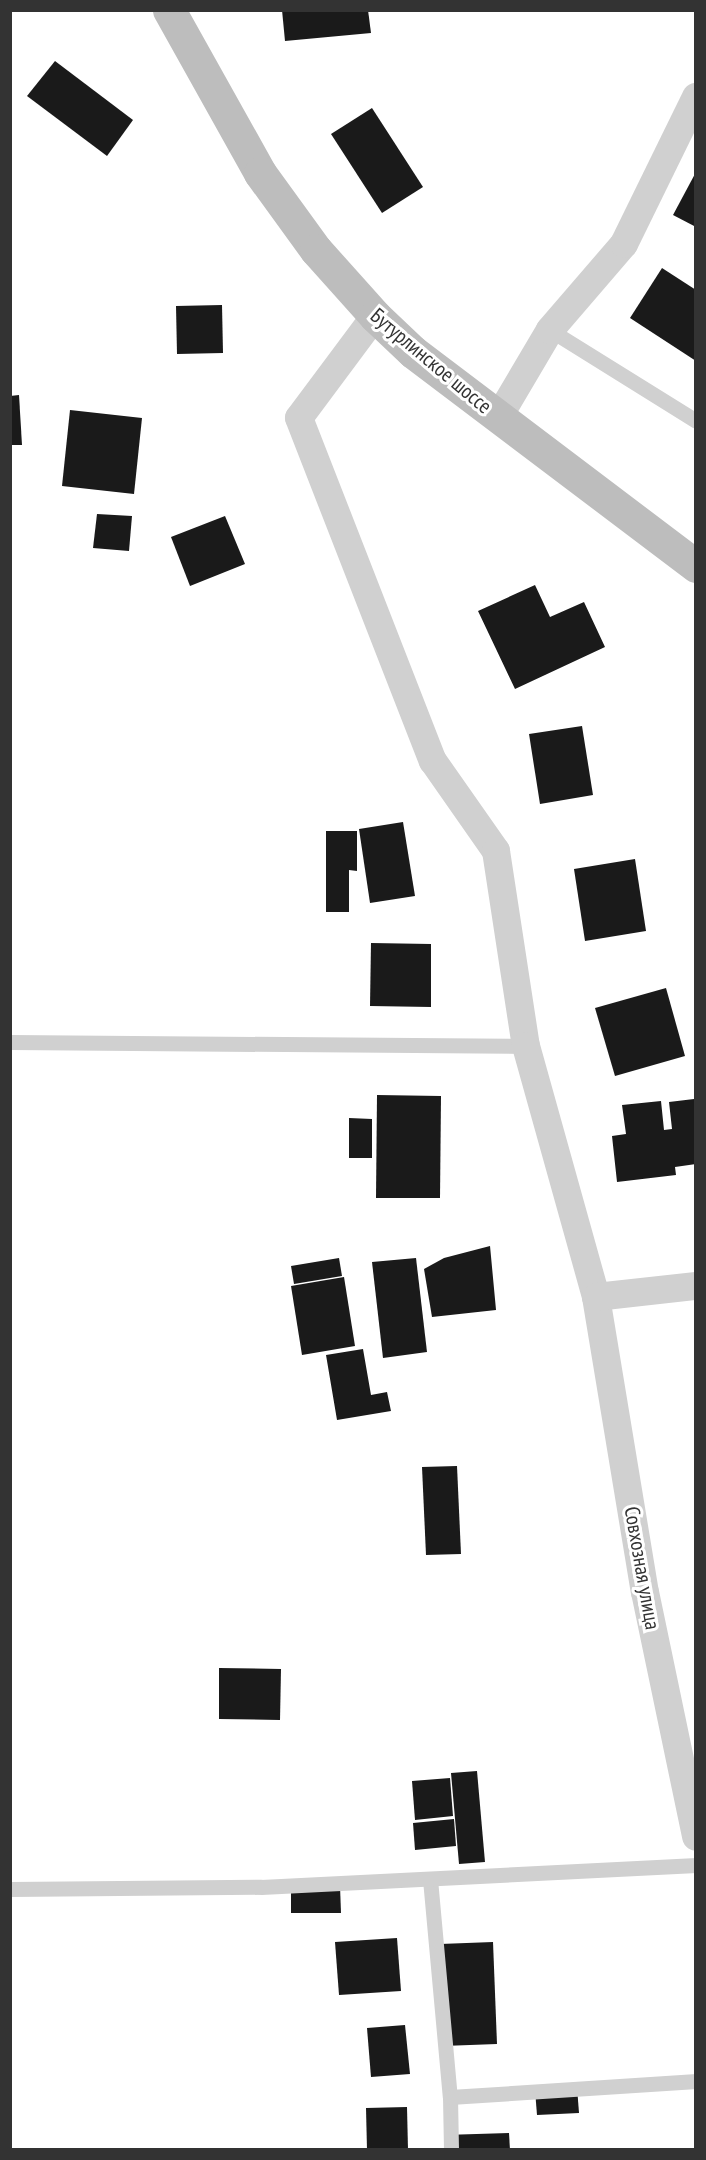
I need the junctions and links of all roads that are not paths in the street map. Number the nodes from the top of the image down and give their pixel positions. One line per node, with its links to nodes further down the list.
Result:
1 (169, 10): 3 (main road, Бутурлинское шоссе)
2 (696, 97): 4 (street)
3 (375, 316): 5 (main road, Бутурлинское шоссе); 9 (street, Совхозная улица)
4 (550, 330): 5 (street); 6 (lane)
5 (498, 418): 7 (main road, Бутурлинское шоссе)
6 (696, 420)
7 (696, 566)
8 (10, 1042): 9 (lane)
9 (526, 1046): 11 (street, Совхозная улица)
10 (696, 1286): 11 (street)
11 (596, 1297): 12 (street, Совхозная улица)
12 (696, 1837)
13 (696, 1865): 14 (lane)
14 (430, 1879): 15 (lane); 17 (lane)
15 (10, 1889)
16 (696, 2081): 17 (lane)
17 (450, 2097): 18 (lane)
18 (451, 2150)

